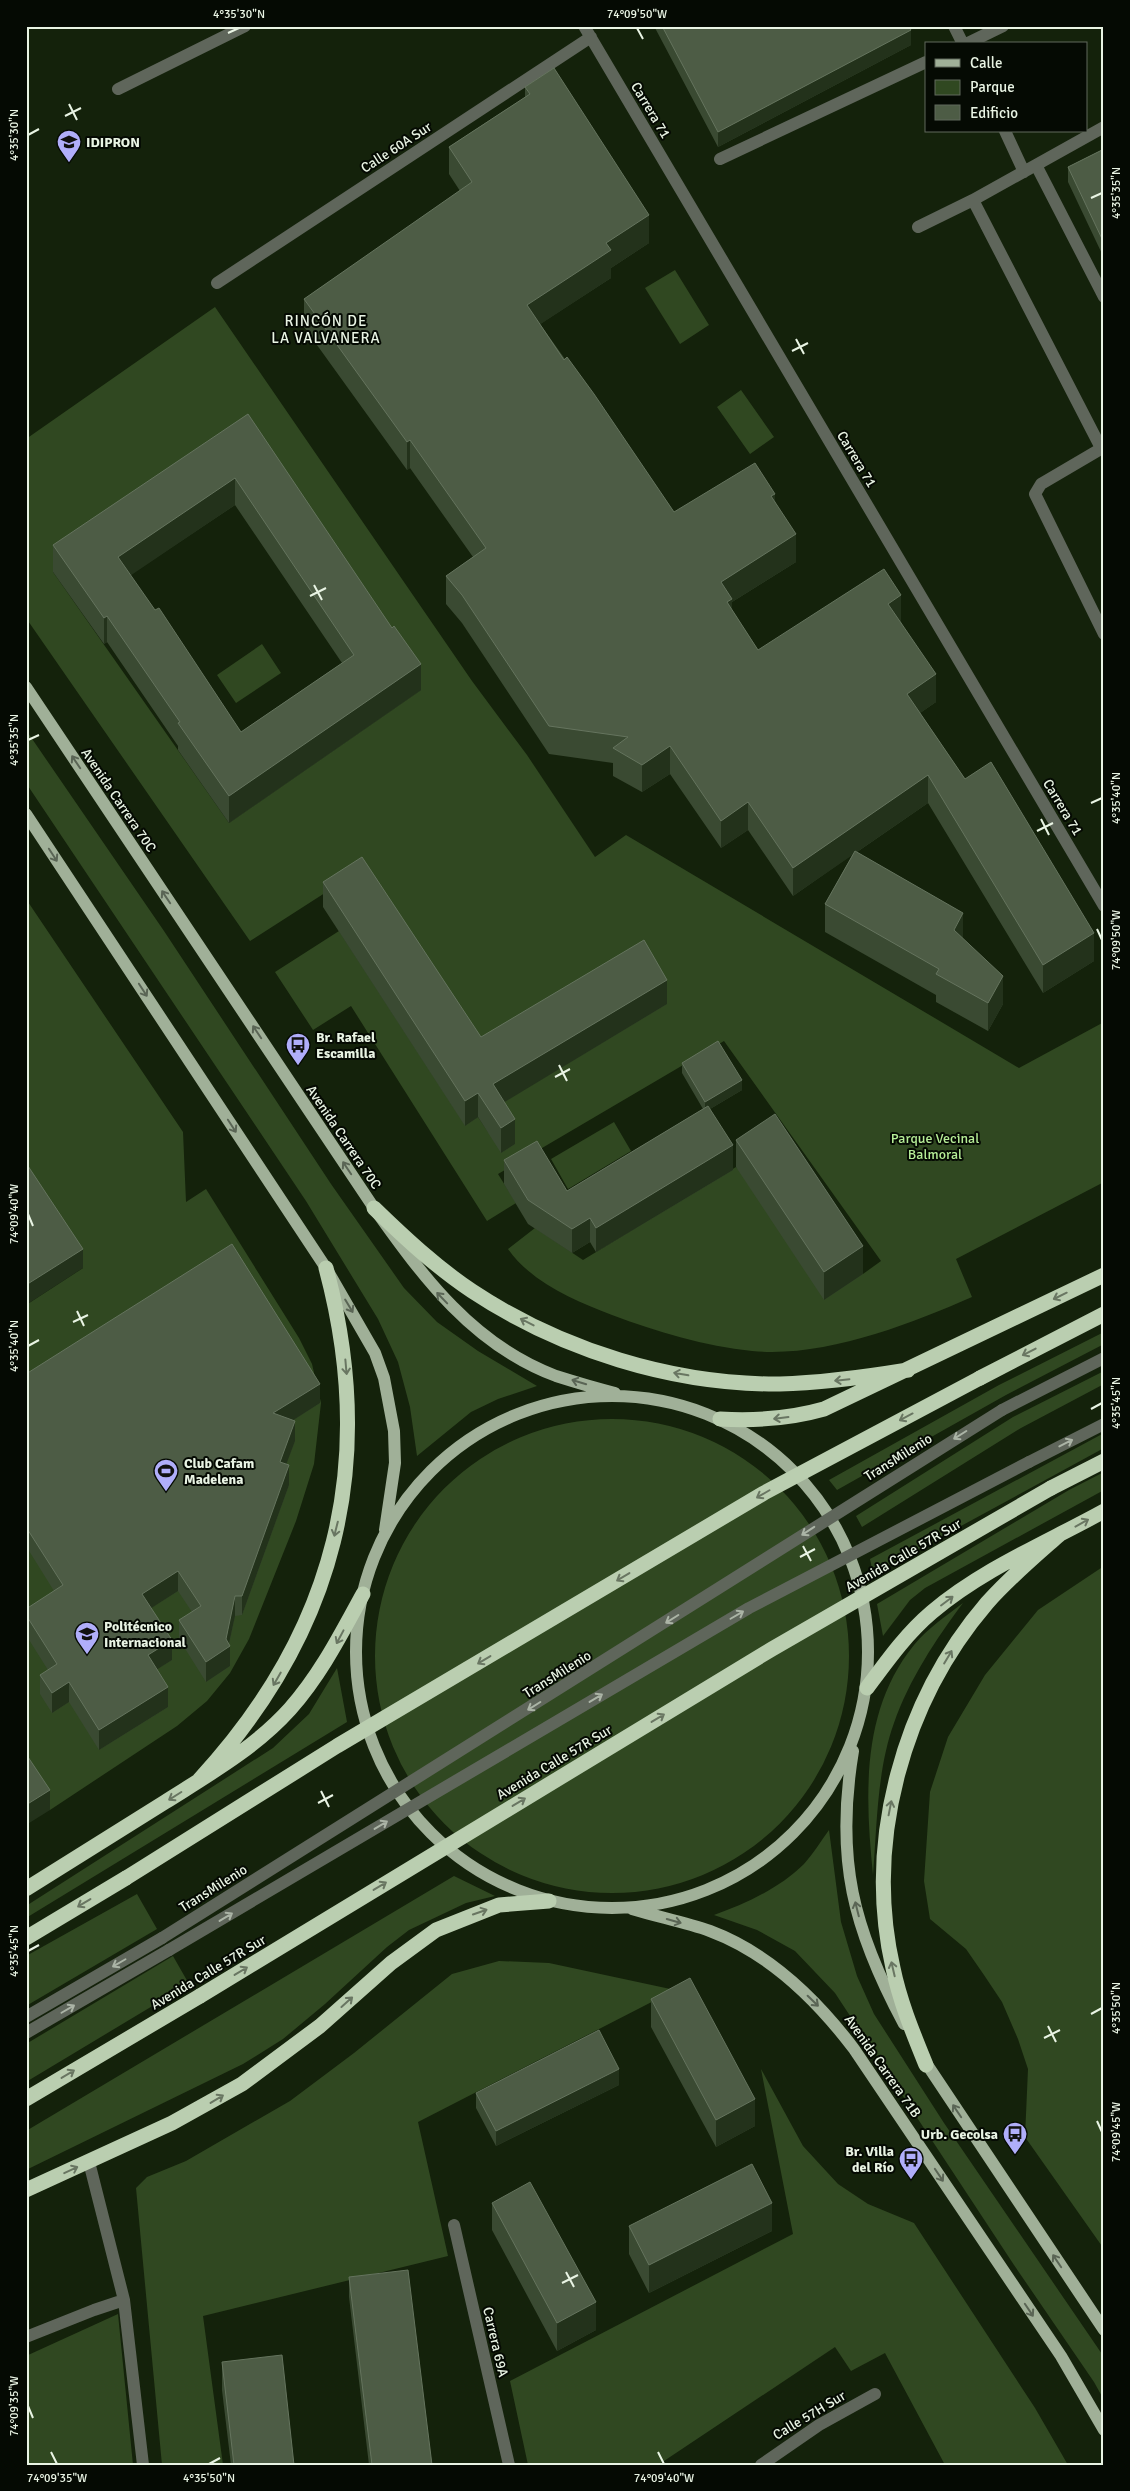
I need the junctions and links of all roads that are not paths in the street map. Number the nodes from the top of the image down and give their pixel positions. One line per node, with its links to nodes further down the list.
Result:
1 (246, 26): 8 (street)
2 (954, 26): 5 (street)
3 (1003, 26): 6 (street)
4 (587, 32): 16 (street, Calle 60A Sur); 22 (street, Carrera 71)
5 (963, 42)
6 (968, 42)
7 (925, 62): 11 (street)
8 (118, 89)
9 (1005, 132): 13 (street)
10 (1102, 133): 12 (street)
11 (720, 159)
12 (1036, 165): 13 (street); 17 (street)
13 (1024, 172): 14 (street)
14 (974, 200): 15 (street); 18 (street)
15 (918, 228)
16 (217, 283)
17 (1104, 297)
18 (1102, 447): 19 (street)
19 (1104, 634)
20 (26, 687): 23 (main road, Avenida Carrera 70C, one-way to 20)
21 (26, 814): 24 (main road, one-way to 24)
22 (1104, 906)
23 (374, 1208): 28 (highway, one-way to 23); 29 (main road, Avenida Carrera 70C, one-way to 23)
24 (326, 1268): 35 (main road, one-way to 35); 39 (highway, one-way to 39)
25 (1104, 1275): 28 (highway, one-way to 28)
26 (1104, 1314): 43 (highway, one-way to 43, bridge)
27 (1104, 1358): 44 (street, TransMilenio, one-way to 44, bridge)
28 (908, 1370): 30 (highway, one-way to 30)
29 (625, 1397): 30 (main road); 35 (main road)
30 (720, 1419): 37 (main road)
31 (1104, 1424): 45 (street, one-way to 31, bridge)
32 (1104, 1461): 47 (highway, Avenida Calle 57R Sur, one-way to 32, bridge)
33 (1104, 1511): 34 (highway, one-way to 33)
34 (1059, 1536): 37 (highway, one-way to 34); 46 (highway, one-way to 34)
35 (383, 1538): 36 (main road)
36 (363, 1594): 39 (highway, one-way to 39); 41 (main road)
37 (867, 1688): 38 (main road)
38 (855, 1736): 42 (main road); 46 (main road, one-way to 38)
39 (199, 1780): 40 (highway, one-way to 40)
40 (26, 1889)
41 (549, 1901): 42 (main road); 48 (highway, one-way to 41)
42 (628, 1908): 55 (main road, Avenida Carrera 71B, one-way to 55)
43 (26, 1938)
44 (26, 2017)
45 (26, 2033)
46 (926, 2065): 52 (main road, one-way to 46)
47 (26, 2099)
48 (90, 2162): 49 (highway, one-way to 48); 51 (street)
49 (26, 2190)
50 (454, 2225): 57 (street, Carrera 69A)
51 (124, 2300): 53 (street); 56 (street)
52 (1104, 2330)
53 (26, 2337)
54 (875, 2394): 58 (street, Calle 57H Sur)
55 (1104, 2430)
56 (143, 2465)
57 (509, 2465)
58 (761, 2465)

